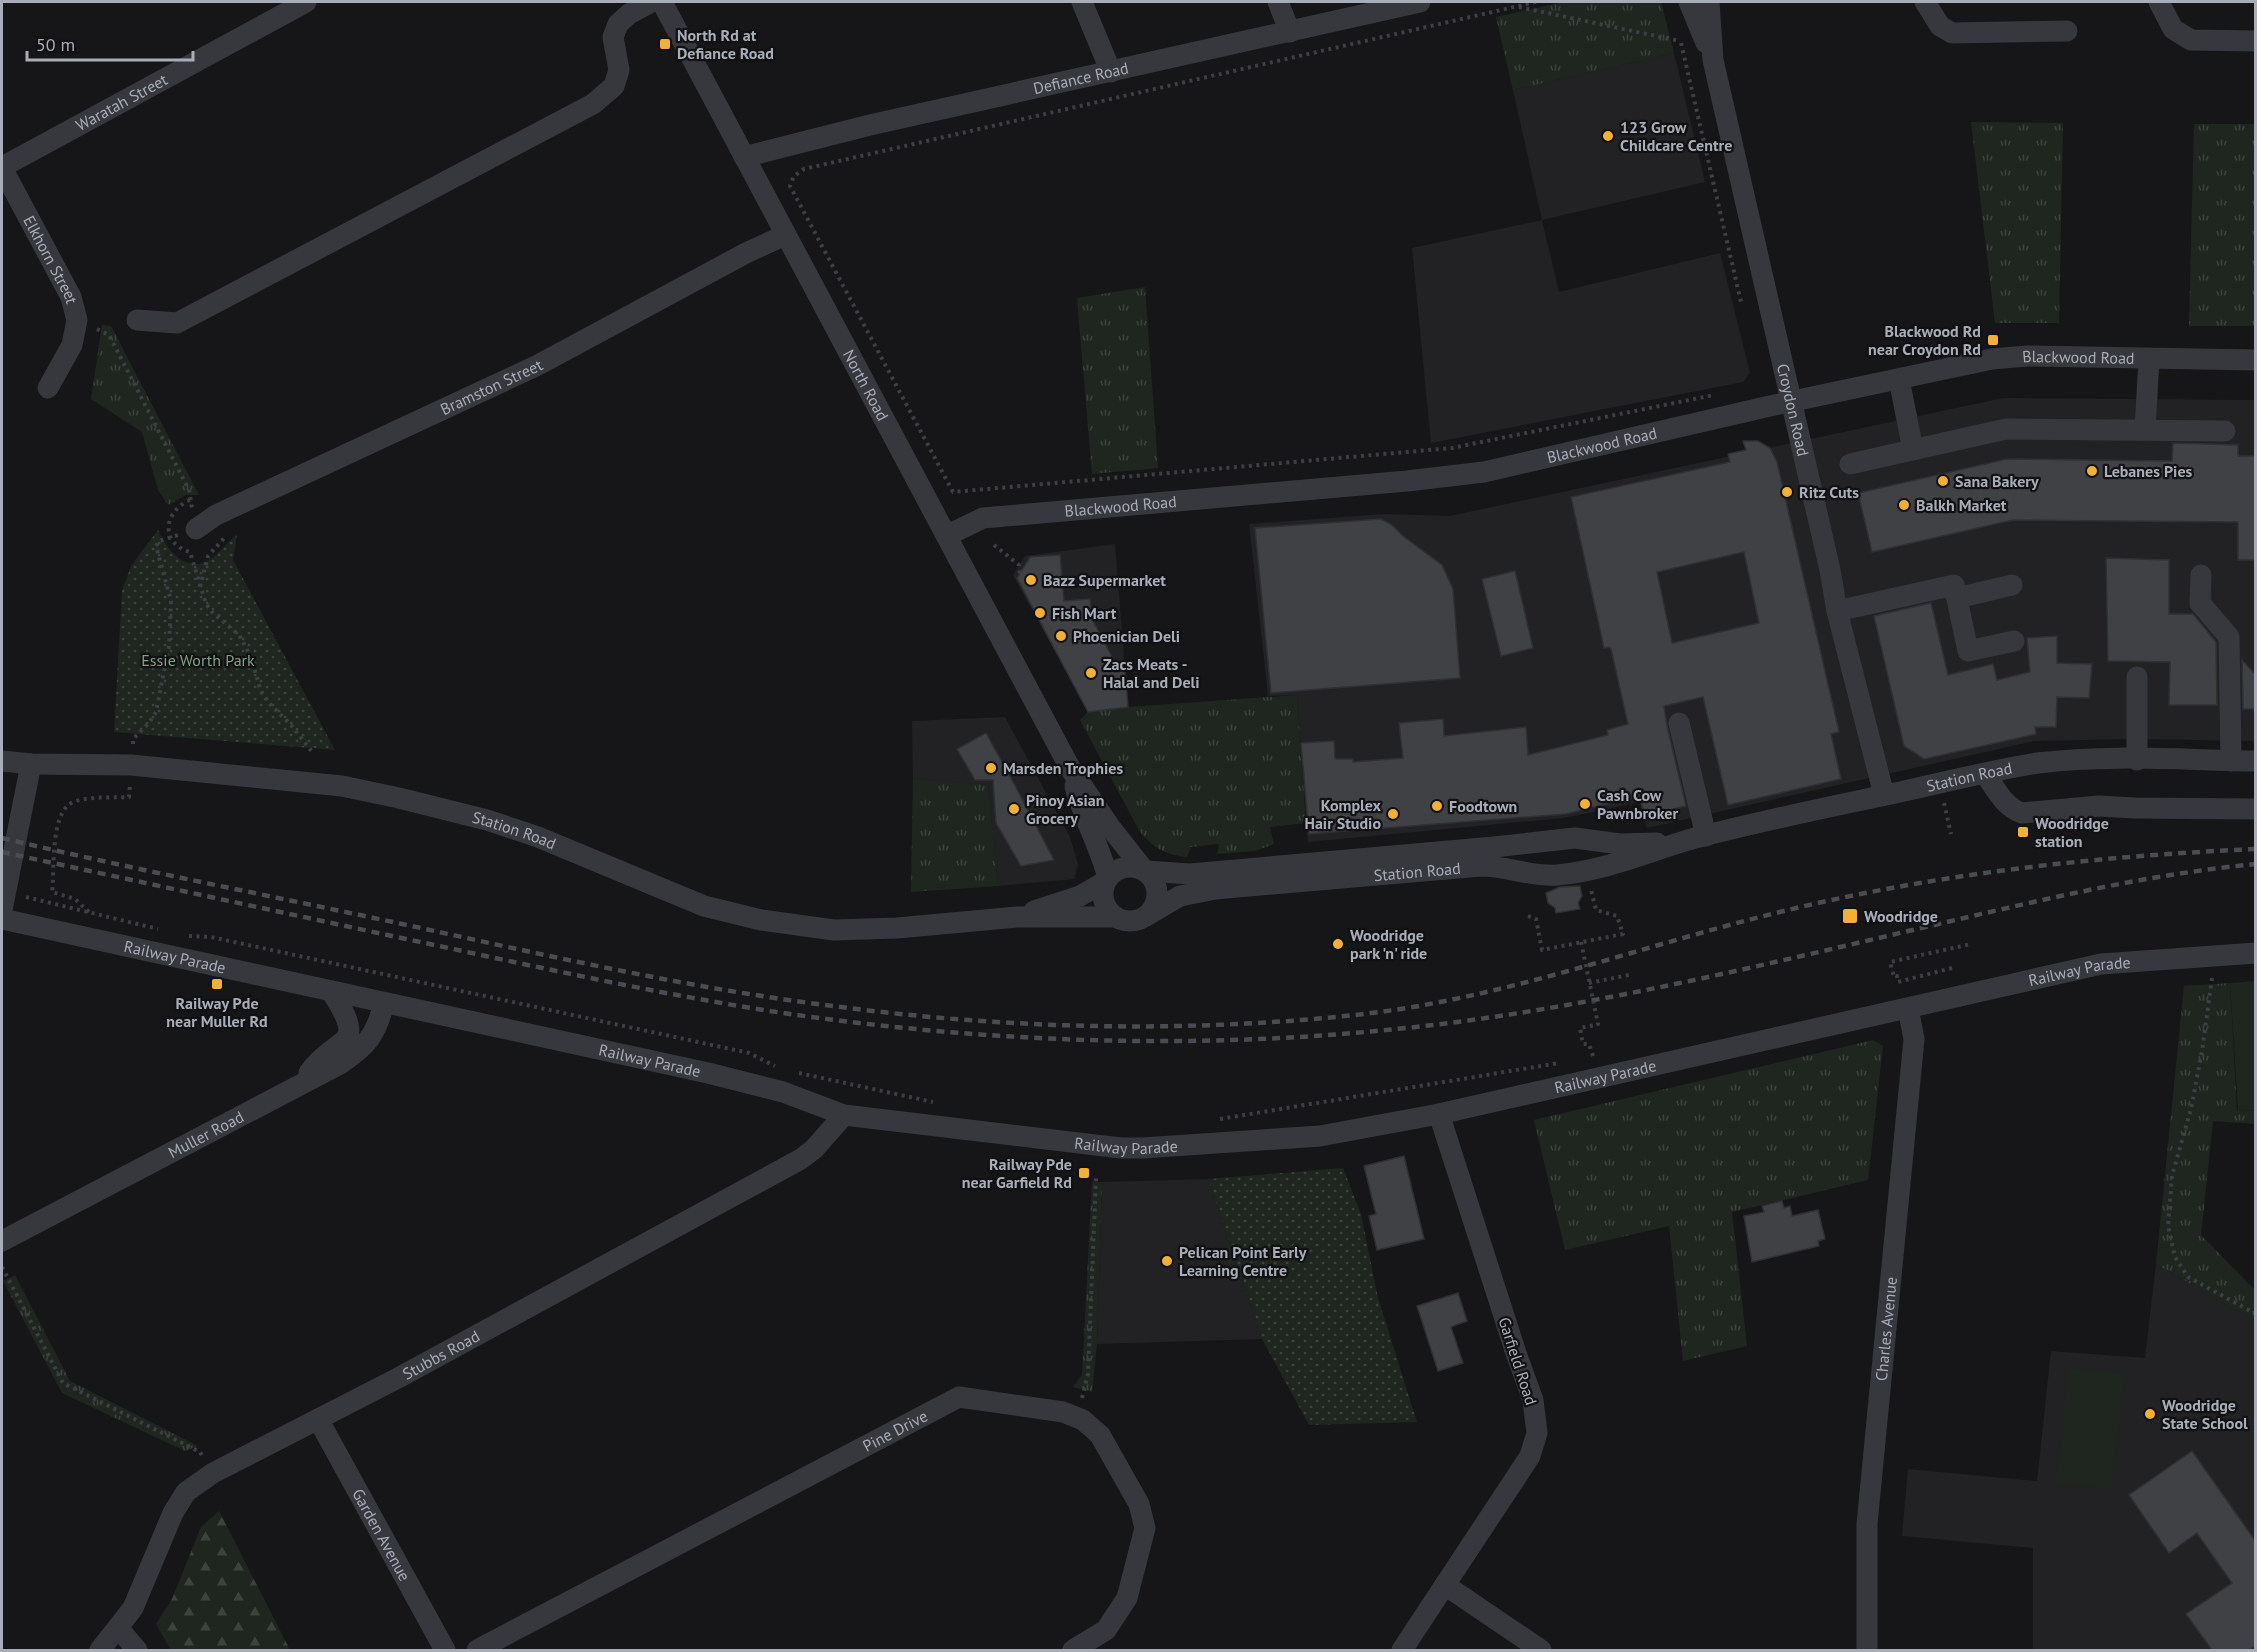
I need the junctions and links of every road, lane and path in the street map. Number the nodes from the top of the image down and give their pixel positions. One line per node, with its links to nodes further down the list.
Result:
1 (651, 2): 25 (street)
2 (662, 2): 20 (street, North Road)
3 (1082, 2): 19 (street)
4 (1278, 2): 15 (street)
5 (1420, 2): 15 (street, Defiance Road)
6 (1536, 2): 12 (path)
7 (1689, 2): 18 (street, Croydon Road)
8 (1709, 2): 18 (street, Croydon Road)
9 (1925, 2): 14 (street)
10 (2158, 2): 17 (street)
11 (292, 5): 21 (street, Waratah Street)
12 (1516, 6): 16 (path); 30 (path)
13 (1678, 31): 16 (path)
14 (2067, 31)
15 (1290, 32): 19 (street, Defiance Road)
16 (1680, 41): 23 (path)
17 (2256, 41)
18 (1713, 60): 31 (street, Croydon Road)
19 (1111, 72): 20 (street, Defiance Road)
20 (744, 157): 22 (street, North Road)
21 (2, 167): 24 (street, Elkhorn Street)
22 (785, 235): 37 (street, Bramston Street); 38 (street, North Road)
23 (1741, 302)
24 (77, 320): 29 (street, Elkhorn Street); 36 (path)
25 (137, 320)
26 (2148, 359): 27 (street, Blackwood Road); 28 (street, Blackwood Road); 32 (street)
27 (2256, 360)
28 (1899, 379): 31 (street, Blackwood Road); 34 (street)
29 (48, 388)
30 (1718, 394)
31 (1792, 401): 38 (street, Blackwood Road); 45 (street, Croydon Road)
32 (2145, 430): 33 (street); 34 (street)
33 (2225, 431)
34 (1913, 450): 35 (street)
35 (1850, 464)
36 (190, 500): 37 (path); 39 (path)
37 (196, 529): 39 (path)
38 (948, 535): 56 (street, North Road)
39 (170, 537): 49 (path); 55 (path)
40 (994, 545): 41 (path)
41 (1020, 574)
42 (2201, 575): 51 (street)
43 (2012, 585): 44 (street)
44 (1957, 598): 45 (street); 46 (street)
45 (1837, 611): 59 (street, Croydon Road)
46 (2014, 640)
47 (2137, 677): 50 (street)
48 (1679, 723): 63 (street)
49 (313, 753)
50 (2137, 760): 51 (street, Station Road); 57 (street, Station Road)
51 (2231, 760): 53 (street, Station Road)
52 (2, 761): 54 (street, Station Road)
53 (2256, 761)
54 (31, 764): 55 (street, Station Road); 68 (street)
55 (131, 765): 67 (path); 73 (street, Station Road)
56 (1070, 768): 64 (street, North Road); 66 (street, North Road)
57 (1985, 774): 58 (street, Station Road); 60 (street)
58 (1941, 783): 59 (street, Station Road); 61 (path)
59 (1884, 795): 63 (street, Station Road)
60 (2256, 809)
61 (1951, 834)
62 (1575, 838): 63 (street, Station Road); 64 (street, Station Road); 65 (street)
63 (1697, 838): 65 (street, Station Road)
64 (1145, 870): 66 (street); 71 (street)
65 (1584, 871): 71 (street, Station Road)
66 (1107, 879): 73 (street, Station Road); 74 (street)
67 (52, 892): 69 (path); 70 (path)
68 (3, 901): 69 (path)
69 (49, 902): 70 (path)
70 (89, 912): 76 (path)
71 (1146, 916): 74 (street)
72 (1528, 916): 79 (path)
73 (1017, 917): 74 (street, Station Road)
74 (1116, 917)
75 (2, 919): 86 (street, Railway Parade)
76 (167, 931)
77 (178, 933): 93 (path)
78 (1620, 935): 79 (path)
79 (1581, 942): 85 (path, bridge)
80 (1971, 944): 82 (path)
81 (2256, 953): 88 (street, Railway Parade)
82 (1952, 968)
83 (1629, 975): 85 (path)
84 (2212, 978): 103 (path)
85 (1591, 982): 89 (path, bridge)
86 (332, 991): 87 (street, Railway Parade); 95 (street)
87 (384, 1004): 95 (street, Muller Road); 98 (street, Railway Parade)
88 (1908, 1008): 97 (street, Railway Parade); 116 (street, Charles Avenue)
89 (1582, 1041)
90 (1592, 1057): 91 (path)
91 (1583, 1058)
92 (1565, 1062): 99 (path)
93 (781, 1069)
94 (793, 1072): 96 (path)
95 (300, 1086): 101 (street, Muller Road)
96 (939, 1103)
97 (1438, 1114): 98 (street, Railway Parade); 107 (street, Garfield Road)
98 (844, 1115): 104 (street, Stubbs Road)
99 (1211, 1120)
100 (1096, 1177): 105 (path)
101 (2, 1241)
102 (2, 1267): 106 (path)
103 (2256, 1314)
104 (318, 1419): 106 (street, Stubbs Road); 111 (street, Garden Avenue)
105 (1083, 1420): 112 (street, Pine Drive); 113 (street, Pine Drive)
106 (213, 1473): 108 (street, Stubbs Road)
107 (1445, 1585): 114 (street, Garfield Road); 115 (street)
108 (119, 1629): 109 (street, Stubbs Road); 110 (street)
109 (100, 1650)
110 (138, 1650)
111 (445, 1650)
112 (477, 1650)
113 (1073, 1650)
114 (1402, 1650)
115 (1541, 1650)
116 (1867, 1650)

